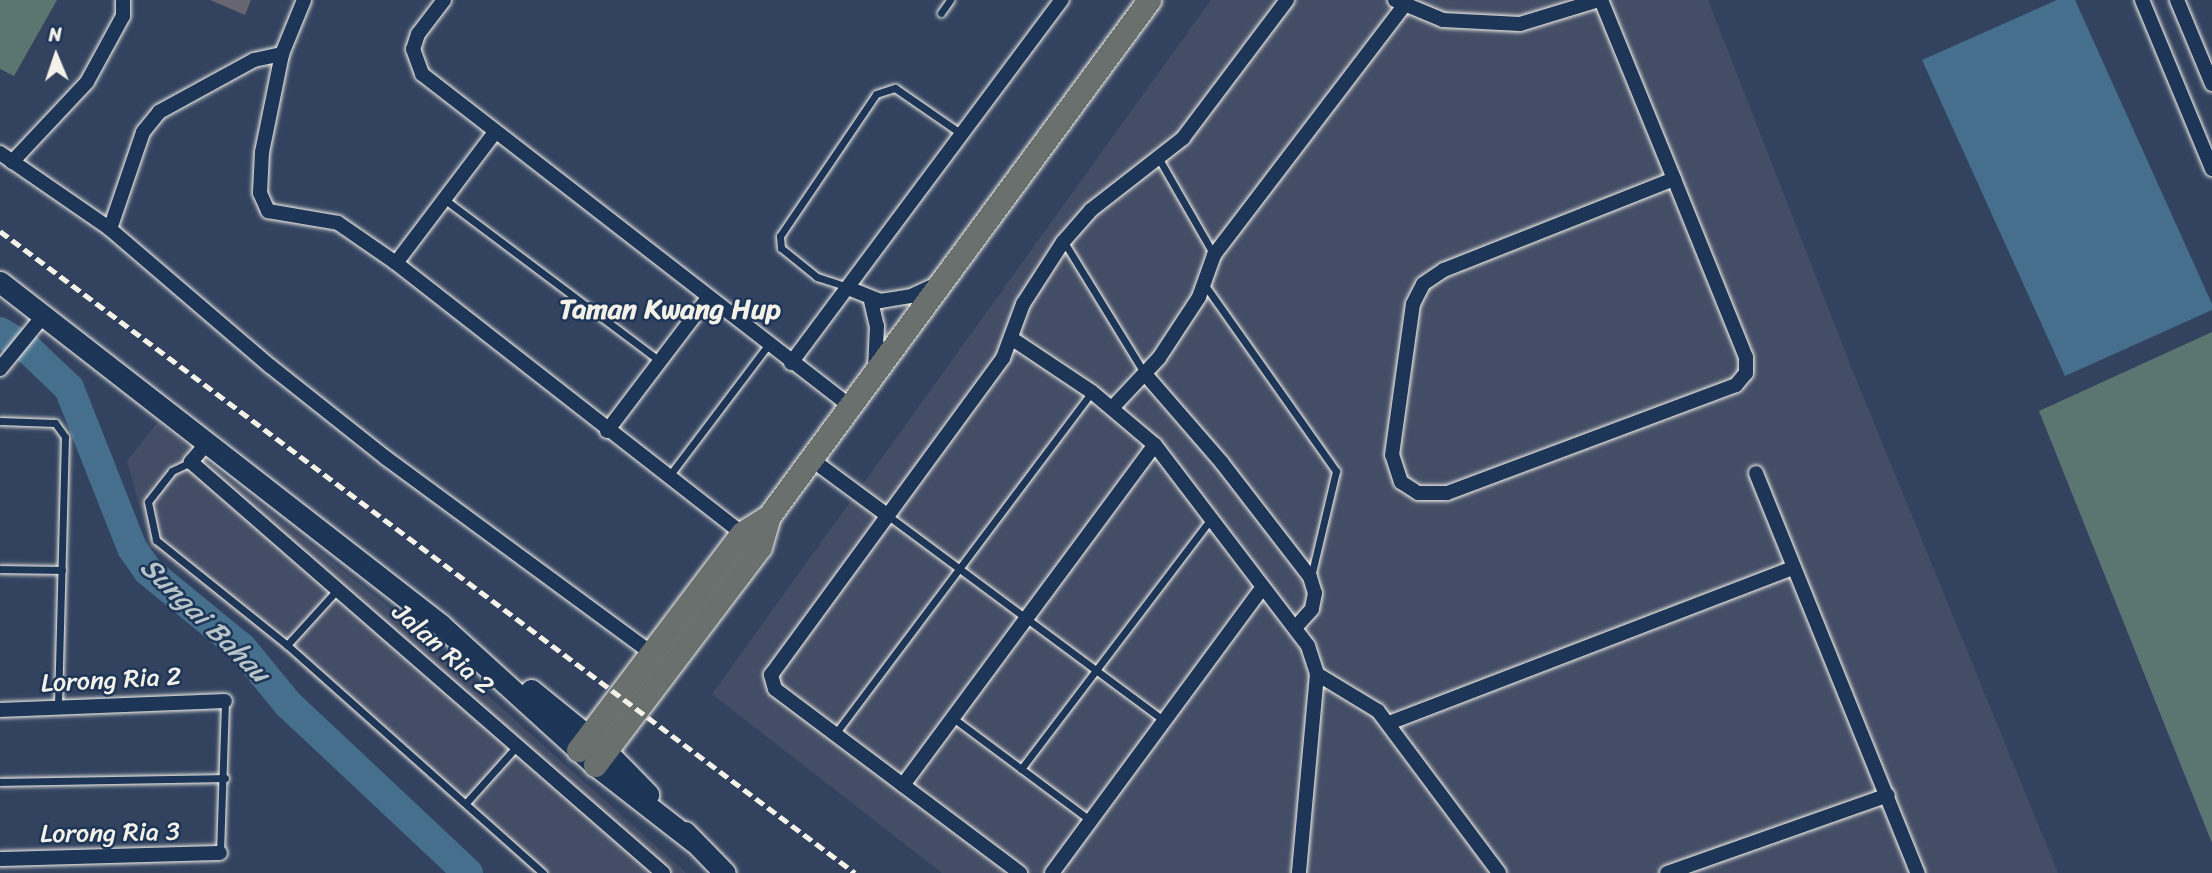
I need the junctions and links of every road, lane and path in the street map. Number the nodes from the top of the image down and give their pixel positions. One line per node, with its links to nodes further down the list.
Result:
1 (123, 0): 17 (street)
2 (303, 0): 13 (street)
3 (444, 0): 15 (street)
4 (950, 0): 12 (lane)
5 (1062, 0): 16 (street)
6 (1149, 0): 26 (main road)
7 (1287, 0): 18 (street)
8 (1600, 0): 11 (street); 20 (street)
9 (2142, 0): 19 (street)
10 (2177, 0): 14 (street)
11 (1399, 3): 24 (street)
12 (941, 13)
13 (282, 54): 22 (street); 25 (street)
14 (2212, 84)
15 (495, 132): 21 (street); 30 (street)
16 (960, 133): 29 (street); 29 (lane)
17 (6, 158): 22 (street)
18 (1159, 159): 23 (street); 24 (lane)
19 (2212, 169)
20 (1674, 179): 20 (street)
21 (444, 199): 25 (street); 35 (lane)
22 (110, 229): 64 (street)
23 (1063, 242): 33 (street); 39 (lane)
24 (1214, 255): 28 (street)
25 (396, 263): 44 (street)
26 (942, 281): 31 (street); 38 (main road)
27 (0, 282): 32 (main road)
28 (1204, 283): 39 (street); 58 (lane)
29 (848, 288): 31 (street); 36 (street)
30 (708, 298): 34 (street); 35 (street)
31 (871, 301): 38 (street)
32 (43, 316): 37 (street); 45 (main road)
33 (1011, 338): 40 (street); 51 (street)
34 (768, 345): 36 (street); 50 (lane)
35 (660, 361): 44 (street)
36 (791, 363): 41 (street)
37 (3, 366)
38 (875, 372): 41 (main road)
39 (1145, 374): 42 (street); 58 (street)
40 (1093, 391): 42 (street); 57 (lane)
41 (850, 406): 47 (main road)
42 (1113, 407): 46 (street)
43 (0, 421): 56 (lane)
44 (607, 431): 50 (street)
45 (209, 441): 48 (street); 75 (main road)
46 (1155, 445): 52 (street); 61 (street)
47 (811, 459): 51 (street); 53 (main road)
48 (191, 462): 60 (street, Jalan Ria 2); 63 (lane)
49 (1756, 473): 54 (street)
50 (669, 476): 53 (street)
51 (887, 515): 57 (lane); 73 (street)
52 (1211, 519): 59 (street); 65 (lane)
53 (751, 540): 64 (main road); 75 (main road)
54 (1793, 568): 72 (street); 80 (street)
55 (0, 569): 56 (lane)
56 (62, 570): 68 (lane)
57 (960, 570): 61 (lane); 73 (lane)
58 (1310, 577): 62 (street)
59 (1263, 587): 62 (street); 71 (street)
60 (337, 589): 63 (lane); 74 (street, Jalan Ria 2)
61 (1026, 619): 65 (lane); 70 (street)
62 (1294, 628): 66 (street)
63 (287, 645): 81 (lane)
64 (651, 653): 75 (main road)
65 (1096, 671): 71 (lane); 76 (lane)
66 (1317, 674): 72 (street); 90 (street)
67 (225, 701): 68 (street, Lorong Ria 2); 77 (lane)
68 (58, 709): 69 (street, Lorong Ria 2)
69 (0, 710)
70 (953, 718): 76 (lane); 79 (street)
71 (1164, 722): 82 (street)
72 (1389, 723): 91 (street)
73 (835, 734): 79 (street)
74 (517, 746): 81 (lane); 86 (street, Jalan Ria 2)
75 (592, 750): 87 (main road)
76 (1021, 769): 82 (lane)
77 (225, 778): 78 (lane); 83 (lane)
78 (0, 782)
79 (903, 785): 88 (street)
80 (1888, 795): 92 (street); 93 (street)
81 (466, 803): 85 (lane)
82 (1090, 820): 89 (street)
83 (220, 853): 84 (street, Lorong Ria 3)
84 (0, 859)
85 (543, 873)
86 (663, 873)
87 (725, 873)
88 (1020, 873)
89 (1052, 873)
90 (1299, 873)
91 (1499, 873)
92 (1667, 873)
93 (1917, 873)

